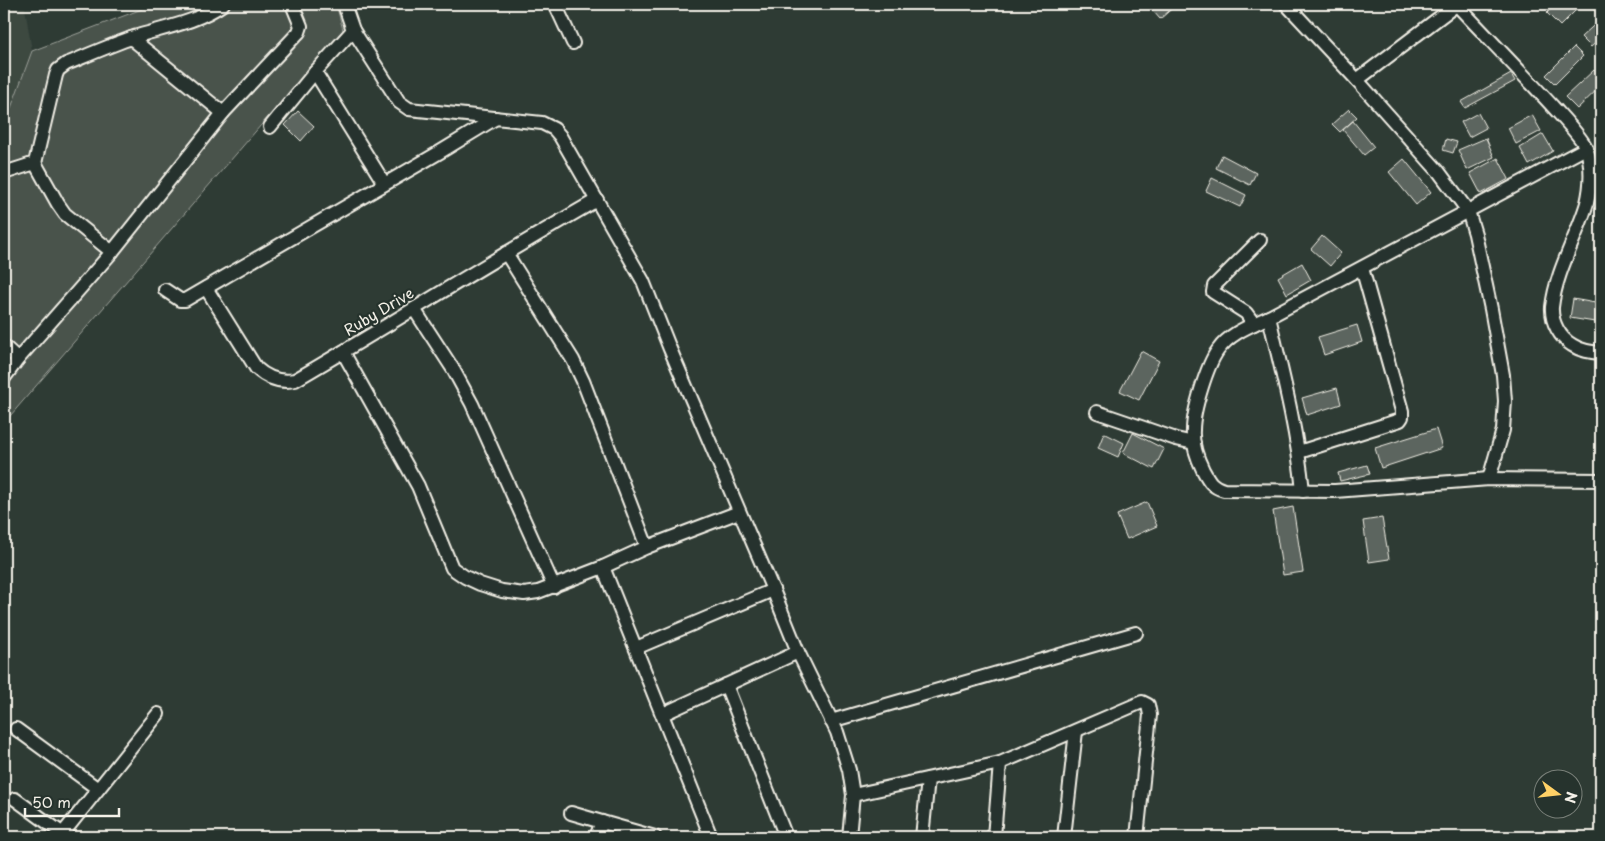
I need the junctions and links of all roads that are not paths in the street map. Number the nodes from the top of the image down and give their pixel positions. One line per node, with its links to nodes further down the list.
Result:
1 (223, 4): 8 (street)
2 (292, 4): 12 (street)
3 (344, 4): 7 (street)
4 (554, 4): 9 (street)
5 (1286, 4): 11 (street)
6 (1456, 4): 11 (street); 15 (street)
7 (353, 30): 10 (street); 13 (street)
8 (131, 38): 12 (street); 16 (street)
9 (573, 43)
10 (315, 72): 14 (street); 18 (street)
11 (1357, 80): 20 (street)
12 (223, 113): 22 (street)
13 (496, 118): 18 (street); 19 (street)
14 (270, 127)
15 (1586, 148): 20 (street); 32 (street)
16 (35, 163): 17 (street); 22 (street)
17 (4, 173)
18 (384, 184): 25 (street)
19 (597, 200): 23 (street, Ruby Drive); 41 (street)
20 (1468, 211): 24 (street); 38 (street)
21 (1260, 240): 29 (street)
22 (112, 252): 33 (street)
23 (506, 252): 27 (street, Ruby Drive); 42 (street)
24 (1362, 268): 28 (street); 37 (street)
25 (206, 288): 26 (street); 31 (street, Ruby Drive)
26 (165, 290)
27 (414, 309): 31 (street, Ruby Drive); 44 (street)
28 (1269, 317): 29 (street); 37 (street)
29 (1254, 324): 36 (street)
30 (4, 346): 33 (street)
31 (343, 352): 44 (street)
32 (1601, 353)
33 (18, 359): 34 (street)
34 (4, 378)
35 (1097, 412): 36 (street)
36 (1194, 444): 40 (street)
37 (1299, 452): 40 (street)
38 (1489, 479): 39 (street); 40 (street)
39 (1601, 480)
40 (1303, 492)
41 (739, 512): 42 (street); 45 (street)
42 (647, 548): 43 (street)
43 (603, 567): 44 (street); 47 (street)
44 (554, 587)
45 (773, 590): 47 (street); 48 (street)
46 (1136, 633): 52 (street)
47 (636, 648): 51 (street)
48 (798, 652): 49 (street); 52 (street)
49 (726, 685): 51 (street); 66 (street)
50 (158, 714): 57 (street)
51 (663, 714): 65 (street)
52 (830, 722): 58 (street)
53 (16, 729): 57 (street)
54 (1076, 731): 55 (street); 70 (street); 71 (street)
55 (1000, 763): 56 (street); 69 (street)
56 (928, 779): 58 (street); 68 (street)
57 (98, 790): 62 (street)
58 (854, 795): 67 (street)
59 (15, 799): 62 (street)
60 (571, 814): 61 (street)
61 (602, 822): 63 (street); 64 (street)
62 (62, 836)
63 (596, 837)
64 (655, 837)
65 (711, 837)
66 (786, 837)
67 (849, 837)
68 (922, 837)
69 (994, 837)
70 (1064, 837)
71 (1137, 837)

